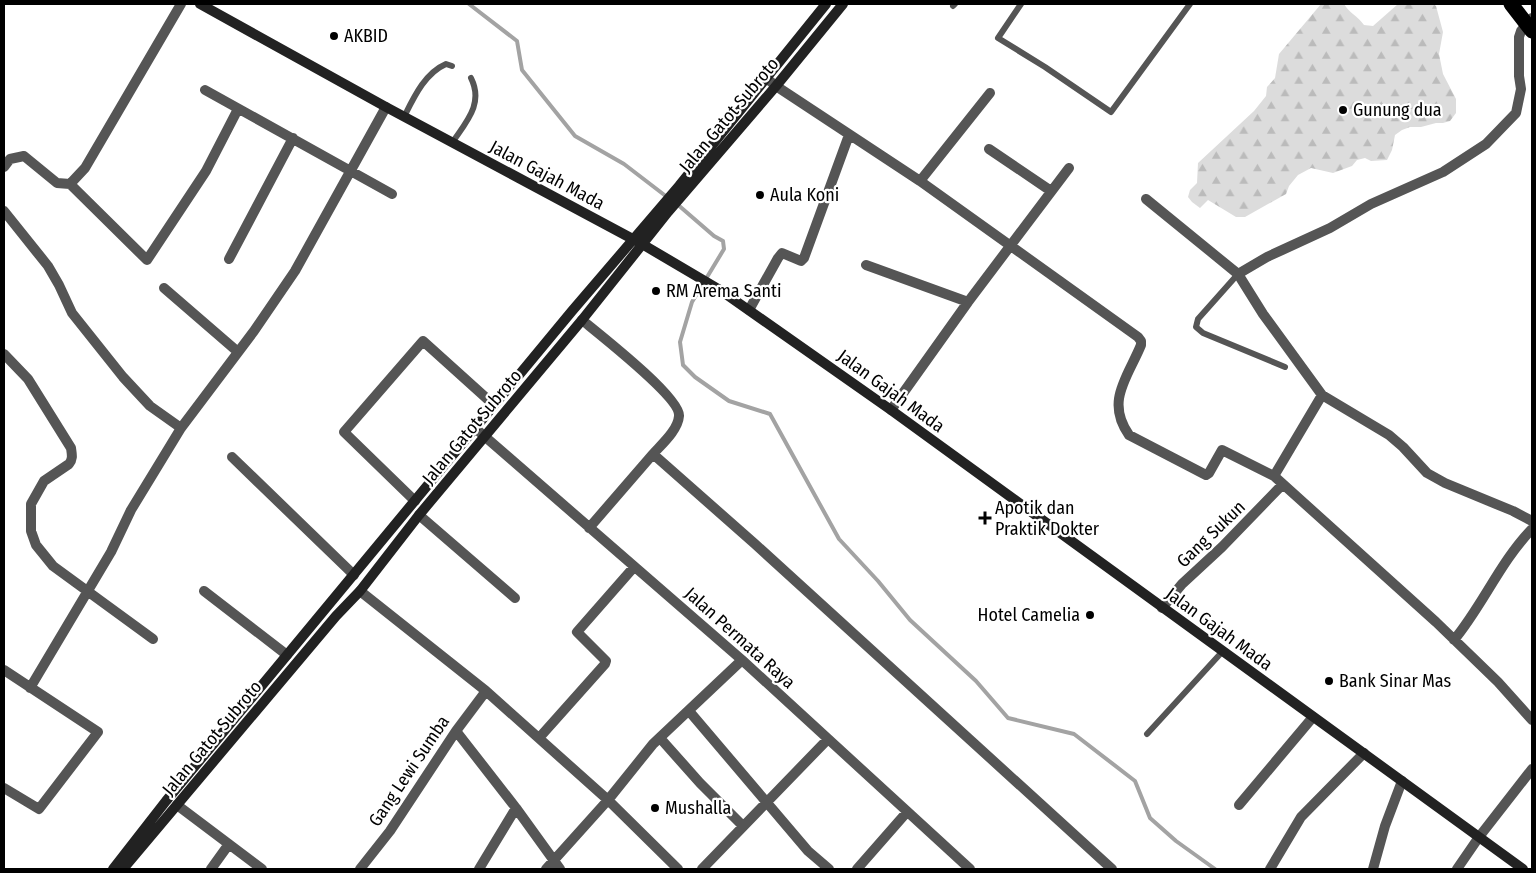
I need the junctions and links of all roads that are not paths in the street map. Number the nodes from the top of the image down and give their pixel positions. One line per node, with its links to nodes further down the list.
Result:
1 (181, 4): 26 (street)
2 (200, 4): 15 (street, Jalan Gajah Mada)
3 (826, 4): 10 (street, Jalan Gatot Subroto)
4 (843, 4): 12 (street, Jalan Gatot Subroto)
5 (1021, 4): 6 (lane)
6 (1190, 4)
7 (1511, 4): 8 (highway)
8 (1530, 24): 36 (street)
9 (452, 66): 17 (lane)
10 (765, 77): 12 (street); 27 (street, Jalan Gatot Subroto)
11 (471, 78): 20 (lane)
12 (776, 86): 18 (street); 27 (street, Jalan Gatot Subroto)
13 (205, 90): 16 (street)
14 (990, 93): 25 (street)
15 (386, 107): 17 (street, Jalan Gajah Mada); 24 (street)
16 (238, 109): 19 (street); 26 (street)
17 (404, 117): 20 (street, Jalan Gajah Mada)
18 (850, 135): 25 (street); 39 (street)
19 (293, 138): 24 (street); 34 (street)
20 (452, 143): 32 (street, Jalan Gajah Mada)
21 (989, 149): 28 (street)
22 (4, 167): 26 (street)
23 (1069, 168): 28 (street)
24 (350, 170): 29 (street); 41 (street)
25 (920, 180): 33 (street)
26 (70, 184)
27 (682, 189): 32 (street, Jalan Gatot Subroto)
28 (1051, 191): 33 (street)
29 (392, 194)
30 (1146, 199): 36 (street)
31 (4, 211): 47 (street)
32 (638, 242): 39 (street, Jalan Gajah Mada); 40 (street, Jalan Gatot Subroto); 45 (street, Jalan Gatot Subroto)
33 (1011, 245): 38 (street); 52 (street)
34 (229, 258)
35 (866, 265): 38 (street)
36 (1238, 274): 43 (lane); 44 (street)
37 (164, 288): 41 (street)
38 (968, 302): 46 (street)
39 (749, 310): 46 (street, Jalan Gajah Mada)
40 (582, 320): 49 (street, Jalan Gatot Subroto); 50 (street)
41 (238, 352): 47 (street)
42 (4, 354): 61 (street)
43 (1285, 368)
44 (1322, 395): 52 (street); 56 (street)
45 (494, 405): 48 (street, Jalan Gatot Subroto); 54 (street)
46 (891, 410): 65 (street, Jalan Gajah Mada)
47 (181, 428): 61 (street)
48 (475, 428): 49 (street, Jalan Permata Raya); 54 (street, Jalan Gatot Subroto)
49 (485, 437): 55 (street, Jalan Gatot Subroto); 57 (street, Jalan Permata Raya)
50 (653, 454): 57 (street); 109 (street)
51 (232, 457): 60 (street)
52 (1274, 476): 53 (street)
53 (1283, 484): 65 (street, Gang Sukun); 67 (street)
54 (415, 501): 60 (street, Jalan Gatot Subroto)
55 (419, 515): 63 (street, Jalan Gatot Subroto); 64 (street)
56 (1532, 521)
57 (589, 528): 59 (street, Jalan Permata Raya)
58 (1532, 529): 67 (street)
59 (634, 567): 70 (street, Jalan Permata Raya); 79 (street)
60 (351, 579): 63 (street); 69 (street, Jalan Gatot Subroto)
61 (88, 590): 66 (street); 72 (street)
62 (204, 591): 69 (street)
63 (360, 591): 73 (street); 88 (street, Jalan Gatot Subroto)
64 (515, 598)
65 (1162, 608): 68 (street, Jalan Gajah Mada)
66 (153, 639)
67 (1454, 640): 76 (street)
68 (1222, 652): 75 (street, Jalan Gajah Mada); 78 (lane)
69 (287, 656): 96 (street, Jalan Gatot Subroto)
70 (742, 660): 74 (street); 81 (street, Jalan Permata Raya)
71 (4, 670): 72 (street)
72 (30, 688): 85 (street)
73 (486, 691): 77 (street, Gang Lewi Sumba); 79 (street)
74 (689, 712): 80 (street); 87 (street)
75 (1313, 717): 82 (street, Jalan Gajah Mada); 89 (street)
76 (1532, 720)
77 (456, 730): 90 (street); 100 (street, Gang Lewi Sumba)
78 (1147, 734)
79 (539, 738): 86 (street)
80 (660, 738): 86 (street); 92 (street)
81 (828, 739): 87 (street); 91 (street, Jalan Permata Raya)
82 (1364, 753): 84 (street, Jalan Gajah Mada); 110 (street)
83 (1532, 769): 93 (street)
84 (1402, 781): 93 (street, Jalan Gajah Mada); 111 (street)
85 (4, 788)
86 (608, 800): 95 (street); 104 (street)
87 (767, 802): 92 (street); 106 (street)
88 (178, 804): 94 (street); 97 (street, Jalan Gatot Subroto)
89 (1239, 805)
90 (516, 808): 95 (street); 101 (street)
91 (907, 812): 107 (street); 108 (street, Jalan Permata Raya)
92 (743, 826): 105 (street)
93 (1479, 837): 112 (street); 113 (street, Jalan Gajah Mada)
94 (229, 844): 98 (street); 99 (street)
95 (554, 860): 102 (street); 103 (street)
96 (113, 869)
97 (123, 869)
98 (211, 869)
99 (262, 869)
100 (360, 869)
101 (479, 869)
102 (546, 869)
103 (560, 869)
104 (678, 869)
105 (702, 869)
106 (829, 869)
107 (857, 869)
108 (970, 869)
109 (1112, 869)
110 (1270, 869)
111 (1373, 869)
112 (1457, 869)
113 (1523, 869)

